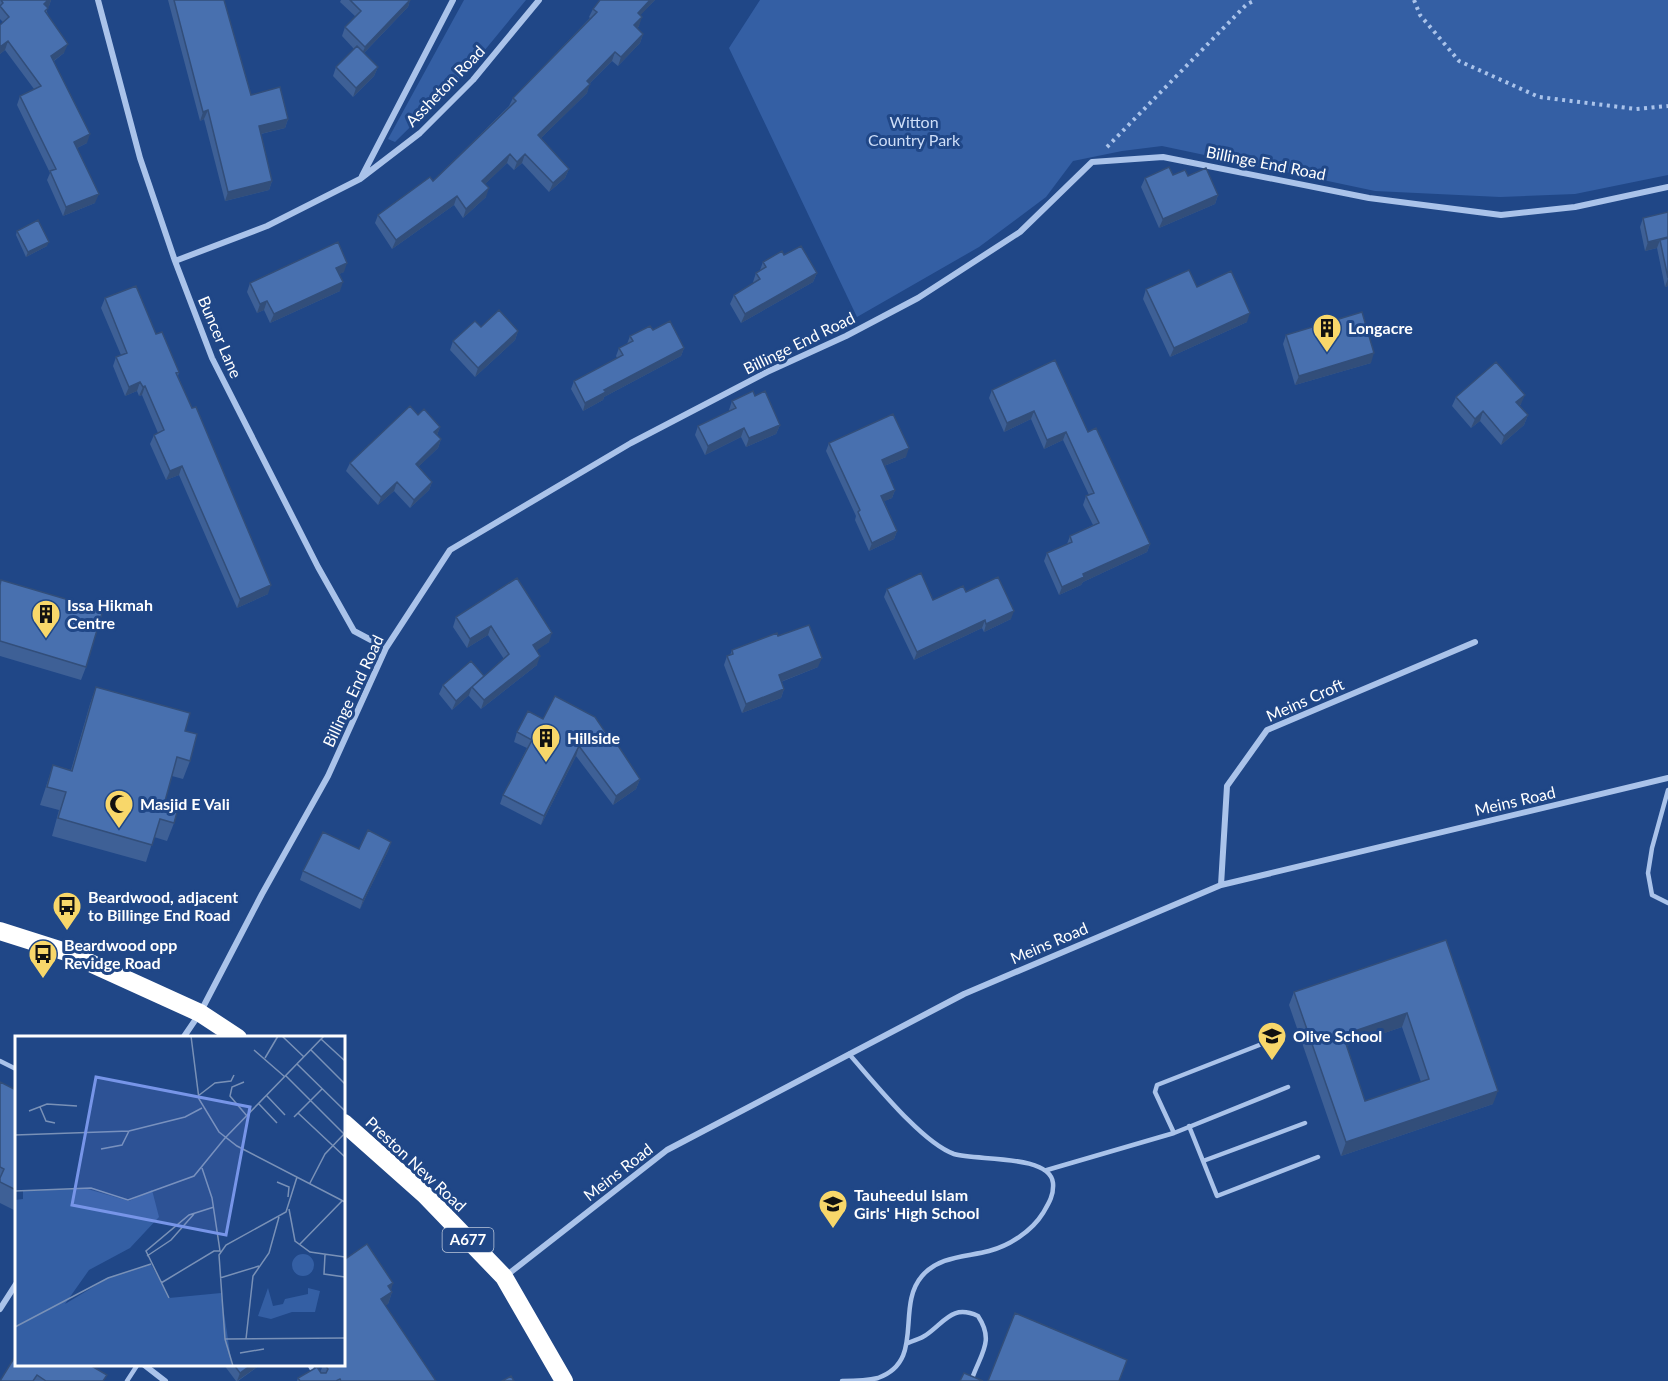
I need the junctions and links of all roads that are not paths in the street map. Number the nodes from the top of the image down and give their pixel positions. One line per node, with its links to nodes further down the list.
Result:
1 (98, 0): 6 (street, Buncer Lane)
2 (453, 0): 4 (street, Assheton Road)
3 (539, 0): 4 (street, Assheton Road)
4 (360, 179): 6 (street, Assheton Road)
5 (1668, 187): 8 (street, Billinge End Road)
6 (176, 261): 8 (street, Buncer Lane)
7 (1475, 642): 11 (street, Meins Croft)
8 (386, 648): 14 (street, Billinge End Road)
9 (1668, 778): 11 (street, Meins Road)
10 (1668, 790): 12 (lane)
11 (1221, 885): 18 (street, Meins Road)
12 (1668, 903)
13 (0, 931): 14 (highway)
14 (200, 1013): 15 (street, Billinge End Road); 16 (highway)
15 (184, 1036)
16 (235, 1036)
17 (1267, 1042): 25 (lane)
18 (849, 1054): 28 (lane); 29 (street, Meins Road)
19 (0, 1061): 20 (lane)
20 (15, 1068)
21 (1288, 1087): 24 (lane)
22 (1305, 1123): 27 (lane)
23 (345, 1124): 29 (highway, Preston New Road / A677)
24 (1189, 1126): 25 (lane); 27 (lane)
25 (1174, 1133): 28 (lane)
26 (1318, 1157): 27 (lane)
27 (1203, 1161)
28 (1047, 1170): 32 (lane)
29 (504, 1277): 40 (highway, Preston New Road / A677)
30 (15, 1286): 31 (street)
31 (0, 1309)
32 (908, 1343): 36 (lane); 41 (lane)
33 (137, 1366): 37 (lane)
34 (144, 1366): 38 (street)
35 (310, 1366): 39 (lane)
36 (973, 1376)
37 (127, 1381)
38 (165, 1381)
39 (319, 1381)
40 (564, 1381)
41 (842, 1381)

